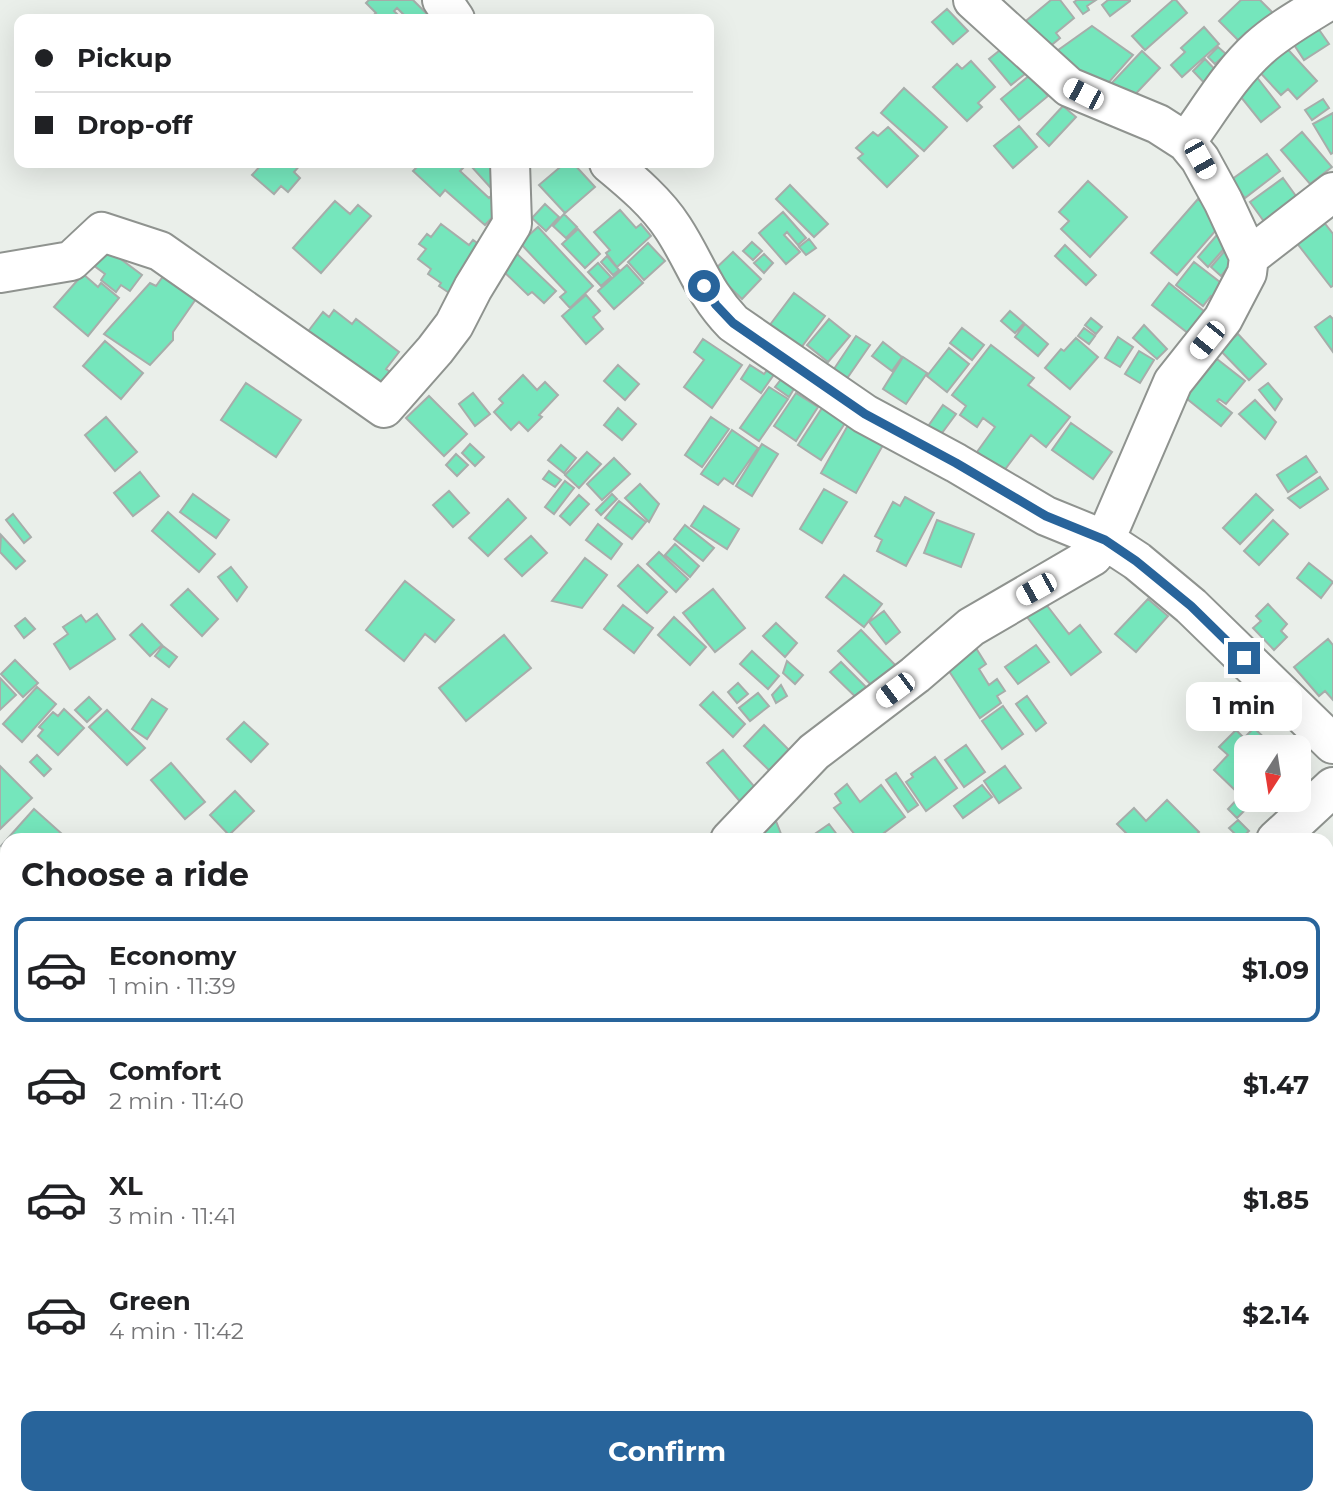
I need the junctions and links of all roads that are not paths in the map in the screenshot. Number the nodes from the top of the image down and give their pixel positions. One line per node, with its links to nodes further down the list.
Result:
1 (973, 0): 3 (street)
2 (1330, 0): 3 (street)
3 (1186, 142): 7 (street)
4 (510, 168): 8 (street)
5 (615, 168): 9 (street)
6 (1333, 192): 7 (street)
7 (1249, 257): 9 (street)
8 (0, 273)
9 (1105, 540): 10 (street); 12 (street)
10 (1333, 744)
11 (1333, 786): 13 (street)
12 (737, 833)
13 (1283, 833)

